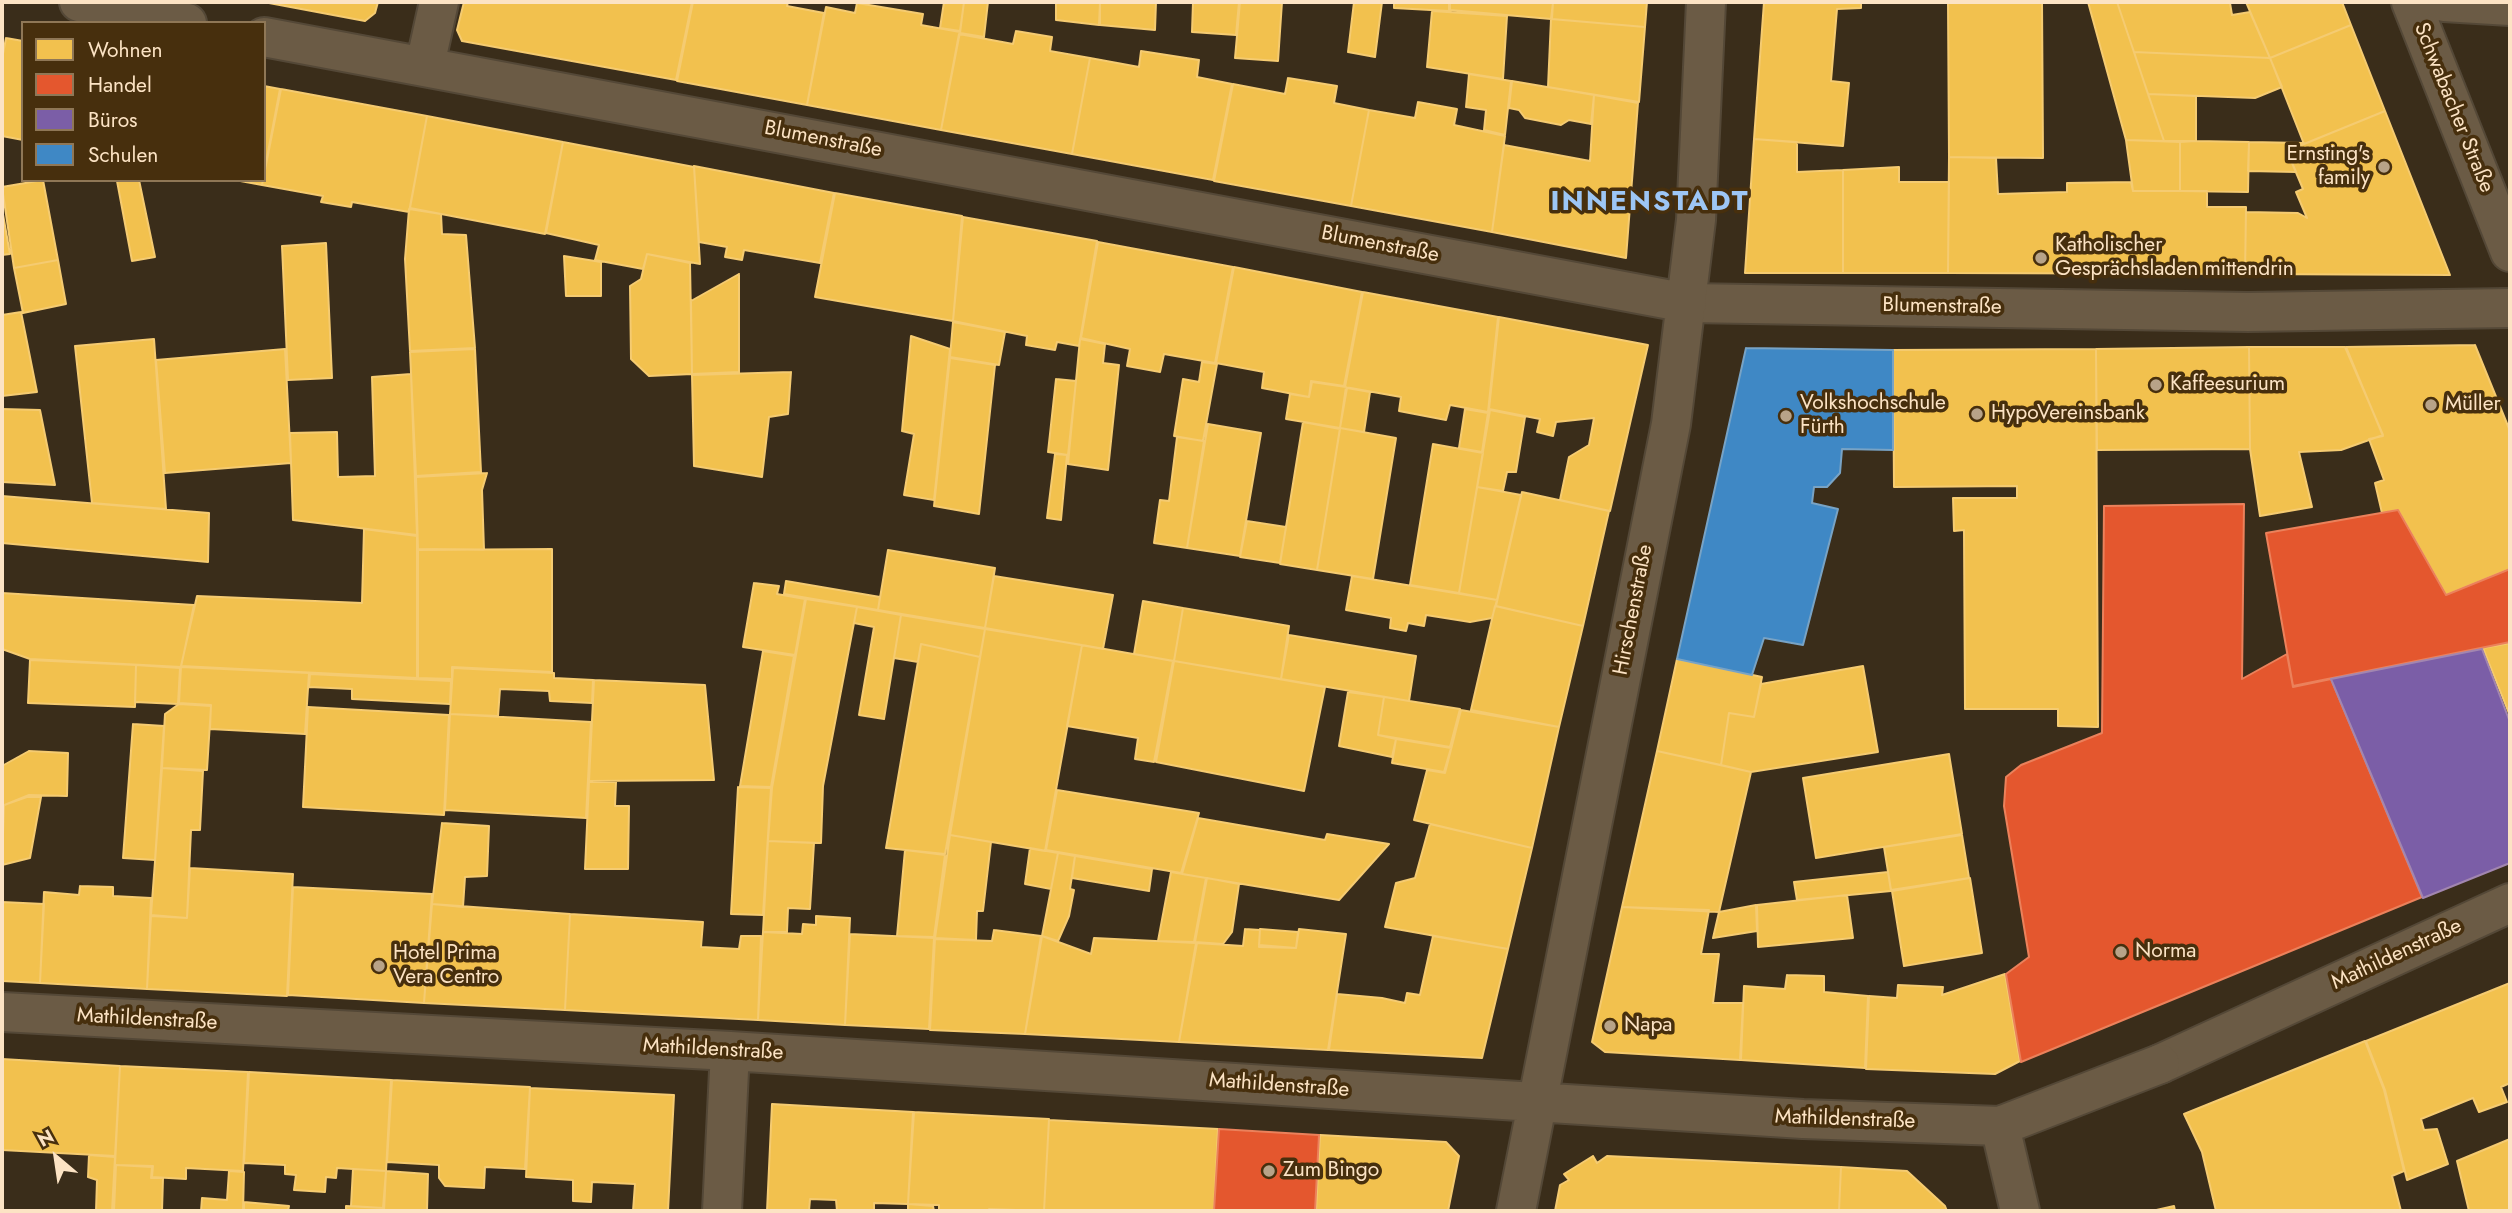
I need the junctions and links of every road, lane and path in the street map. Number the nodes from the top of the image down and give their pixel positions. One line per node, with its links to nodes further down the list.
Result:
1 (79, 2): 7 (street)
2 (439, 2): 9 (street)
3 (1706, 2): 11 (street, Hirschenstraße)
4 (2411, 2): 10 (street, Schwabacher Straße)
5 (2444, 2): 6 (street)
6 (2510, 6)
7 (177, 21)
8 (266, 37): 9 (street, Blumenstraße)
9 (425, 65): 11 (street, Blumenstraße)
10 (2510, 252)
11 (1687, 303): 12 (street, Blumenstraße); 16 (street, Hirschenstraße)
12 (2510, 308)
13 (2510, 903): 17 (street, Mathildenstraße)
14 (2, 1012): 15 (street, Mathildenstraße)
15 (730, 1051): 16 (street, Mathildenstraße); 18 (street)
16 (1537, 1102): 17 (street, Mathildenstraße); 19 (street, Hirschenstraße)
17 (2000, 1126): 20 (street)
18 (722, 1211)
19 (1516, 1211)
20 (2020, 1211)

